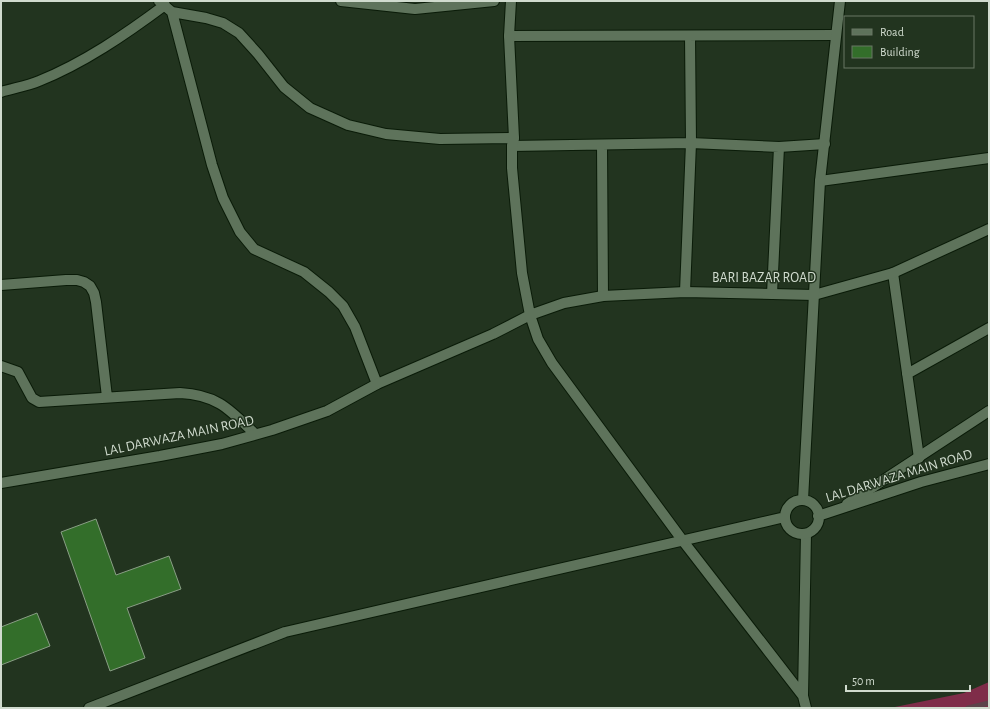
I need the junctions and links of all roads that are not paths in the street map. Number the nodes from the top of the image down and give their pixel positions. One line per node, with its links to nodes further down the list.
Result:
1 (341, 1): 2 (street)
2 (494, 1)
3 (511, 1): 7 (street)
4 (840, 1): 6 (street)
5 (165, 6): 9 (street); 10 (street); 28 (street)
6 (835, 35): 8 (street); 12 (street)
7 (509, 36): 8 (street); 10 (street)
8 (690, 36): 11 (street)
9 (1, 92)
10 (513, 142): 13 (street); 24 (street)
11 (691, 143): 13 (street); 14 (street); 20 (street)
12 (825, 144): 14 (street); 16 (street)
13 (602, 145): 23 (street)
14 (779, 147): 21 (street)
15 (989, 158): 16 (street)
16 (820, 182): 22 (street)
17 (989, 229): 18 (street, BARI BAZAR ROAD)
18 (892, 273): 22 (street, BARI BAZAR ROAD); 27 (street)
19 (1, 285): 29 (street)
20 (685, 292): 21 (street, BARI BAZAR ROAD); 23 (street, BARI BAZAR ROAD)
21 (772, 294): 22 (street, BARI BAZAR ROAD)
22 (814, 295): 35 (street)
23 (603, 296): 24 (street, BARI BAZAR ROAD)
24 (530, 315): 28 (street, LAL DARWAZA MAIN ROAD); 40 (street)
25 (989, 328): 27 (street)
26 (1, 366): 29 (street)
27 (907, 374): 32 (street)
28 (377, 384): 31 (street, LAL DARWAZA MAIN ROAD)
29 (108, 397): 31 (street)
30 (989, 411): 32 (street)
31 (255, 434): 34 (street, LAL DARWAZA MAIN ROAD)
32 (919, 458): 36 (street)
33 (989, 464): 36 (street, LAL DARWAZA MAIN ROAD)
34 (1, 483)
35 (803, 500): 37 (street); 38 (street)
36 (841, 509): 37 (street, LAL DARWAZA MAIN ROAD)
37 (818, 516): 39 (street)
38 (785, 517): 39 (street); 40 (street)
39 (806, 534): 41 (street)
40 (683, 541): 41 (street); 42 (street)
41 (803, 696): 43 (street)
42 (89, 708)
43 (806, 708)

